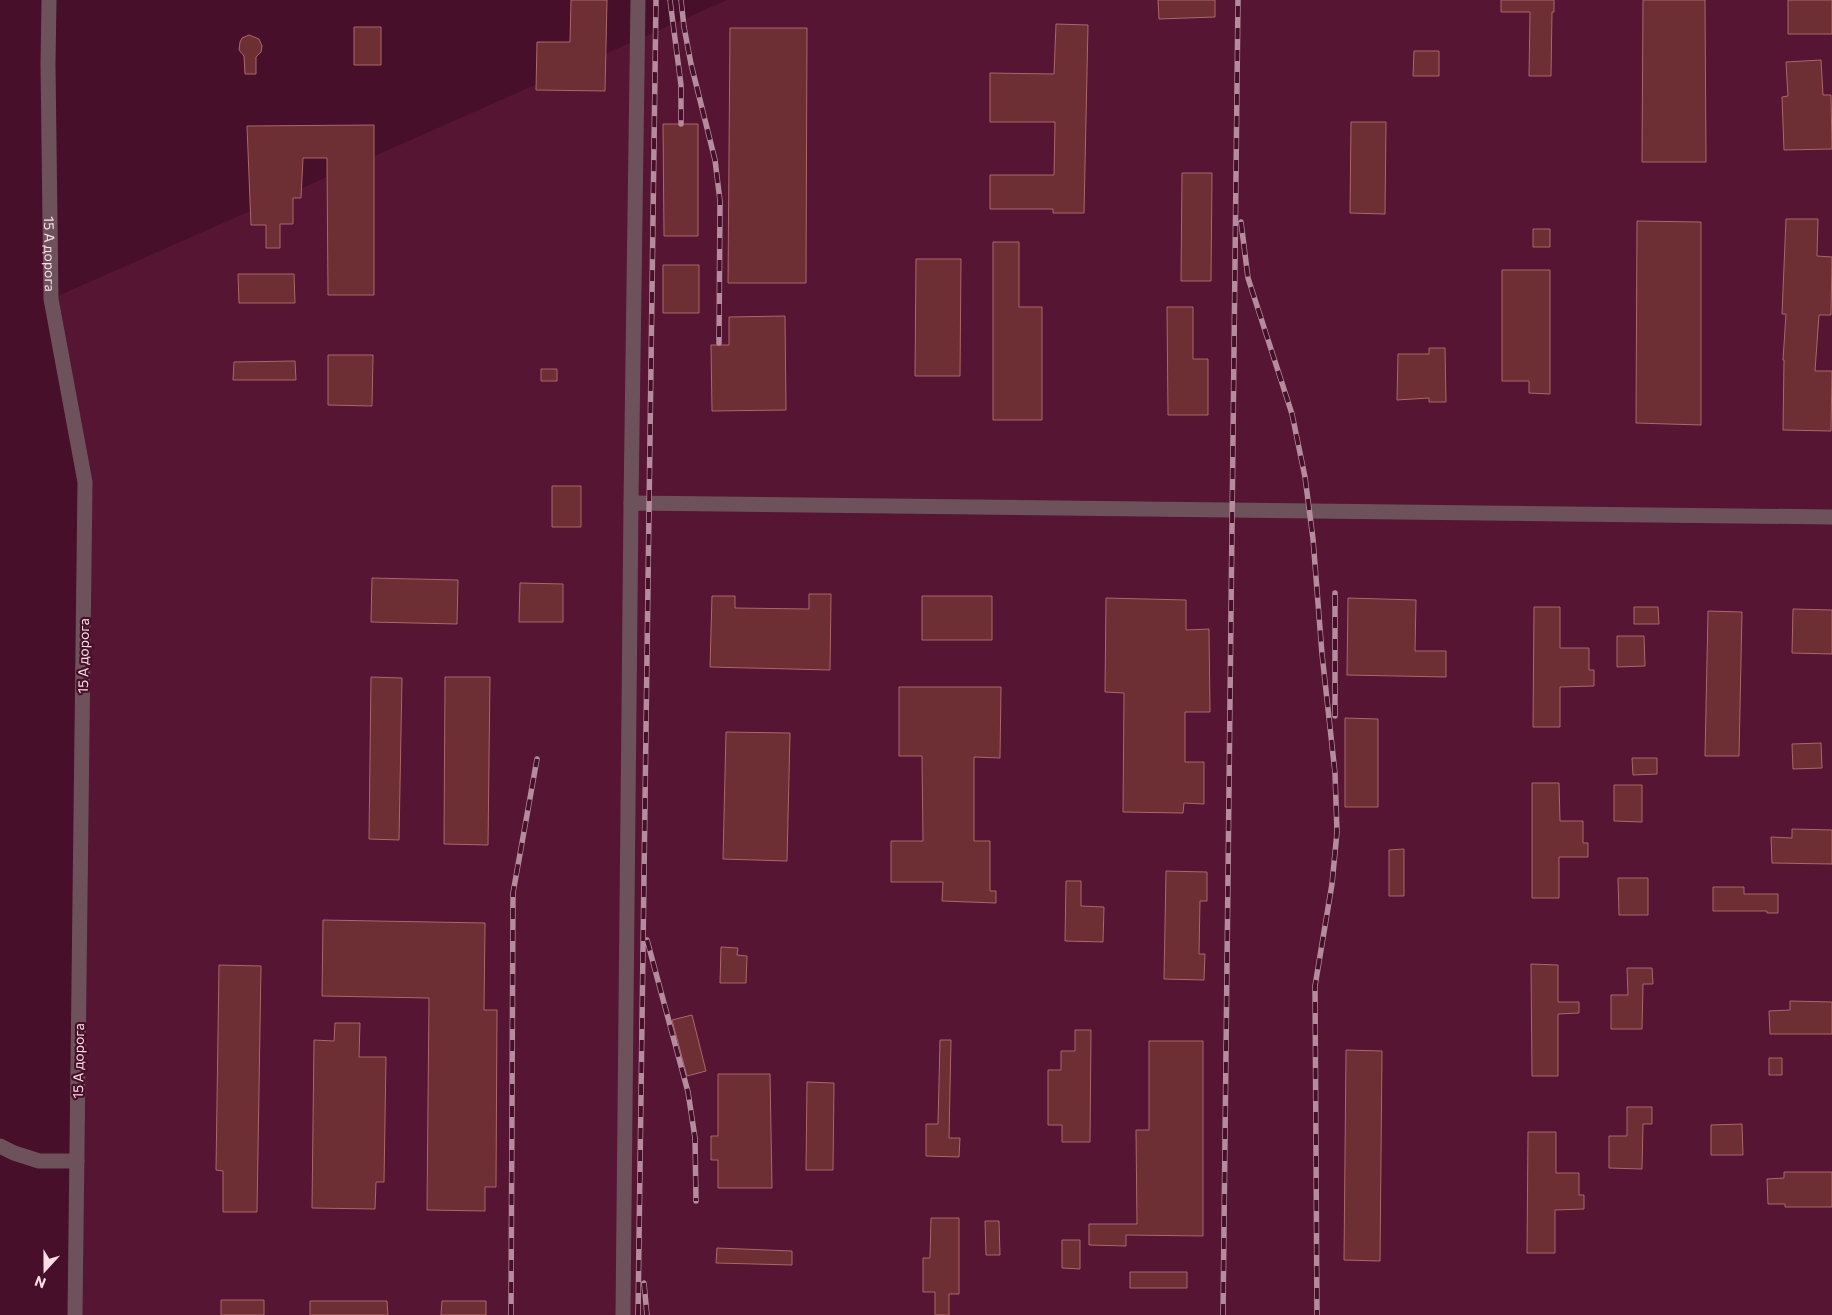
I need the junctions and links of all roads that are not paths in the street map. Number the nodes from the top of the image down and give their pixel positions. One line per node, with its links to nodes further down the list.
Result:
1 (49, 0): 6 (street, 15 А дорога)
2 (638, 0): 3 (street)
3 (631, 504): 4 (street); 8 (street)
4 (1832, 517)
5 (0, 1146): 6 (street)
6 (77, 1161): 7 (street, 15 А дорога)
7 (75, 1315)
8 (623, 1315)

